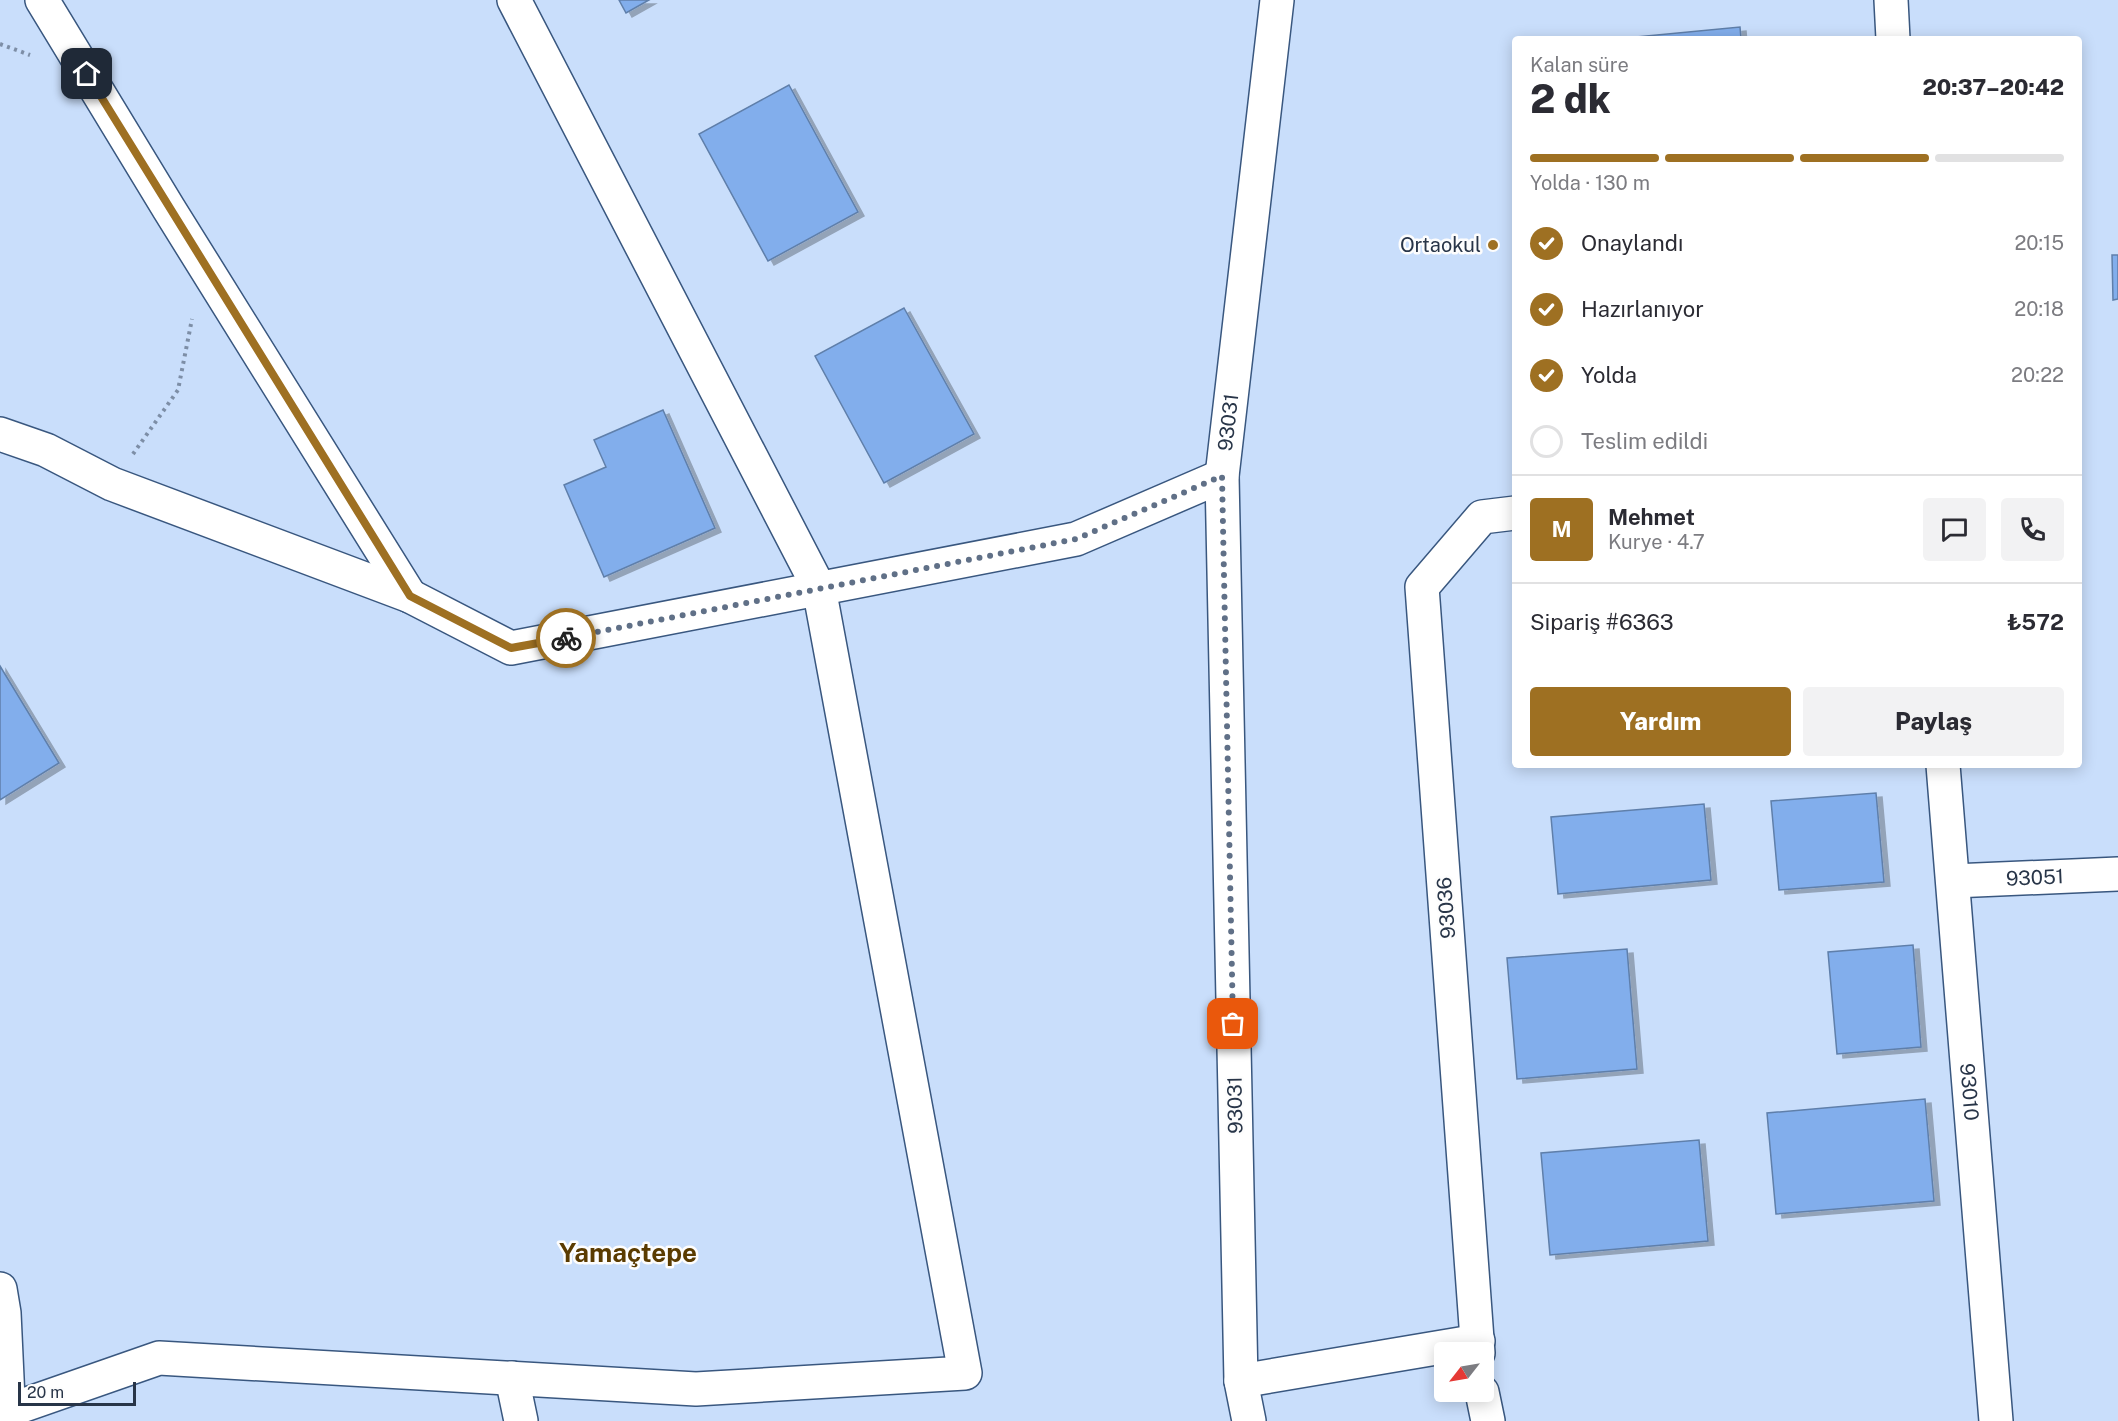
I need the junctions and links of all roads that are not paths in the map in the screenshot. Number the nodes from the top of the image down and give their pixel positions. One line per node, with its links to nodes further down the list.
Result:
1 (42, 0): 10 (street)
2 (514, 0): 9 (street)
3 (1278, 0): 7 (street, 93031)
4 (1891, 0): 5 (street)
5 (1893, 36)
6 (0, 434): 10 (street)
7 (1222, 476): 9 (street); 18 (street, 93031)
8 (1512, 513): 15 (street, 93036)
9 (819, 588): 10 (street); 17 (street)
10 (410, 596)
11 (1943, 768): 13 (street, 93010)
12 (2118, 874): 13 (street, 93051)
13 (1953, 881): 24 (street, 93010)
14 (0, 1289): 20 (street)
15 (1478, 1342)
16 (1434, 1353): 18 (street)
17 (512, 1378): 20 (street); 21 (street)
18 (1240, 1381): 22 (street, 93031)
19 (1484, 1402): 23 (street)
20 (8, 1416)
21 (521, 1421)
22 (1249, 1421)
23 (1488, 1421)
24 (1996, 1421)

